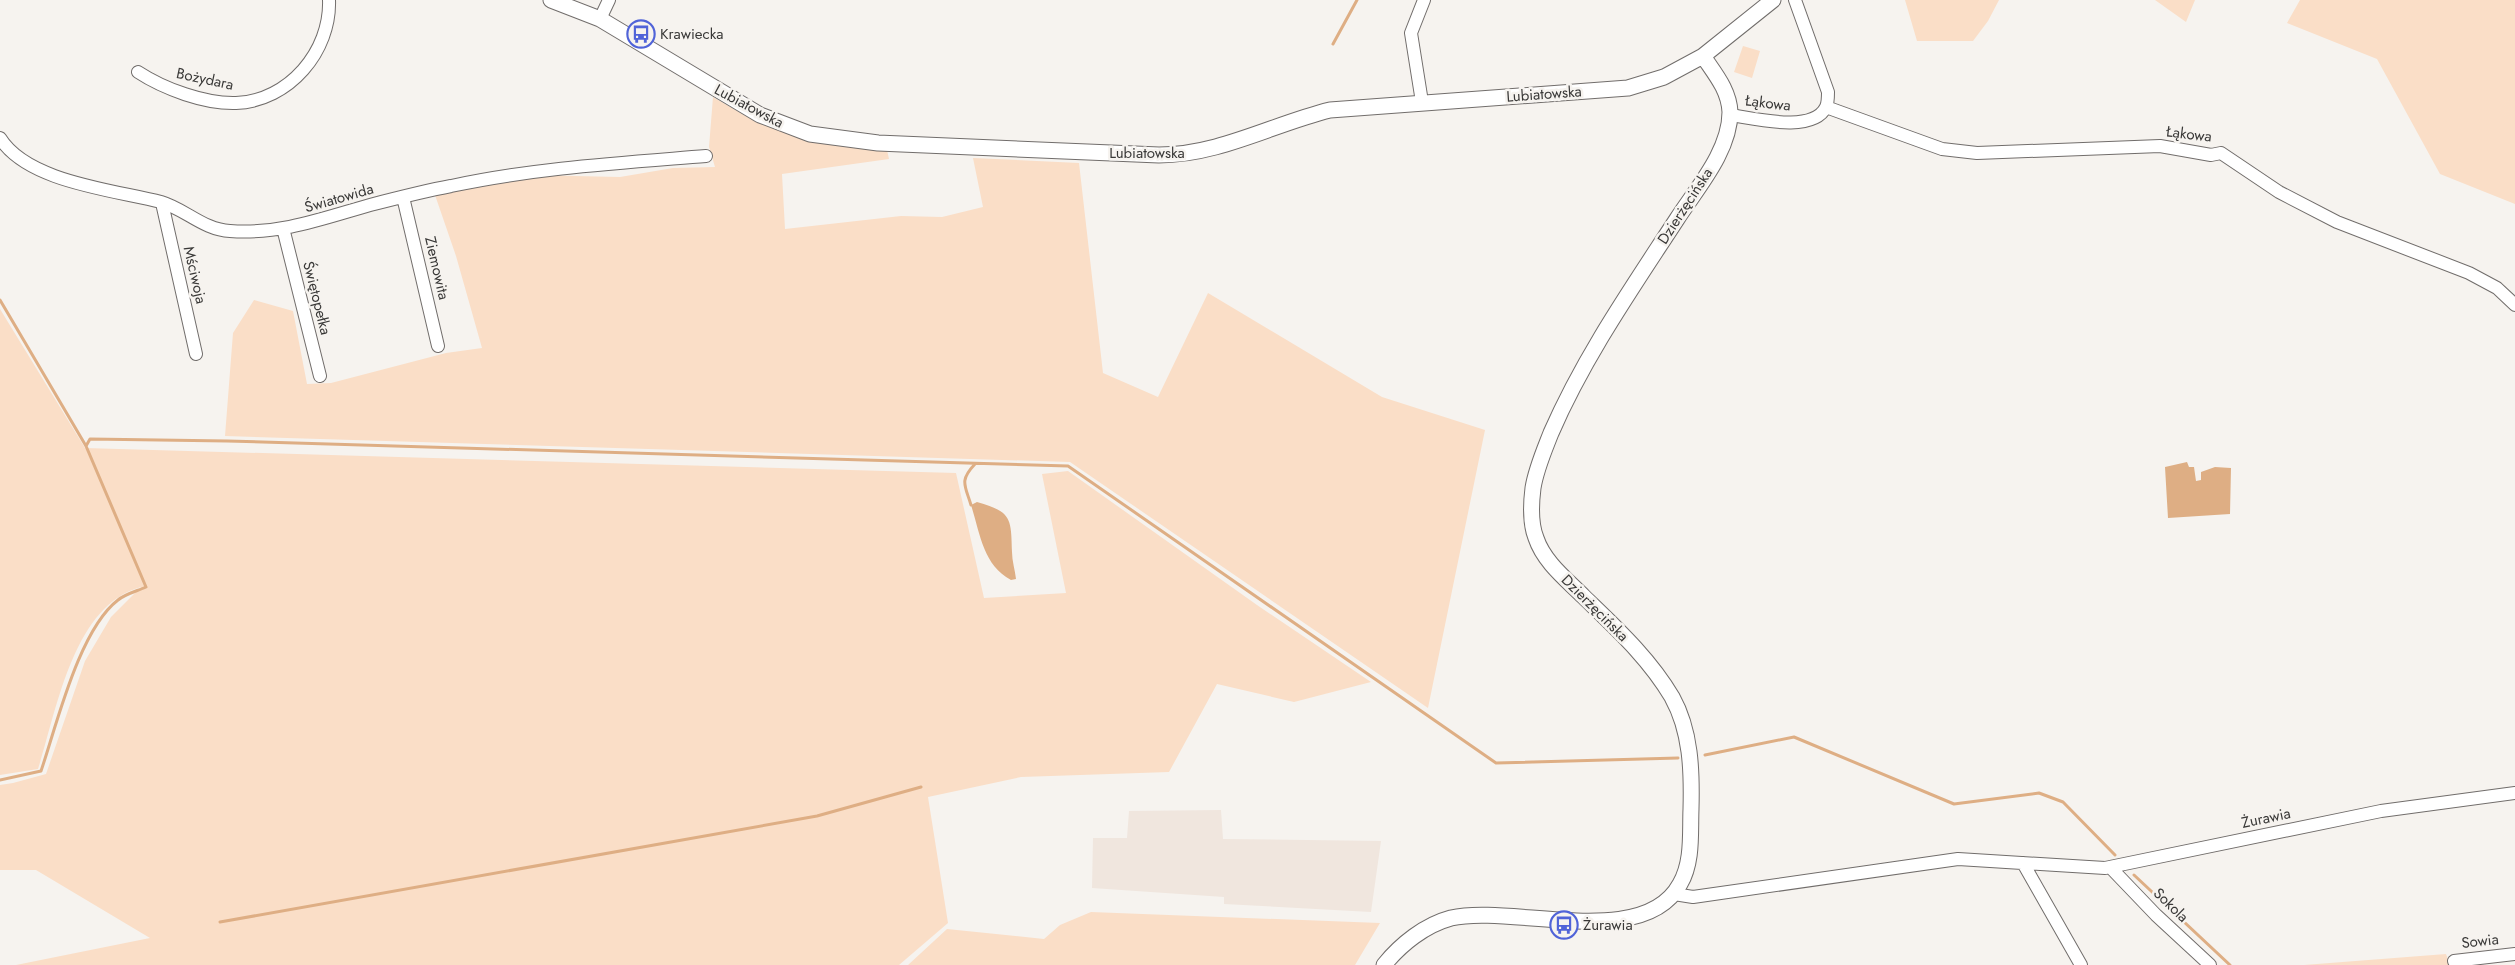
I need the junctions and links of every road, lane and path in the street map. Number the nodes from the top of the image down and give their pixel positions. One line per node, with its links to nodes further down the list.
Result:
1 (329, 0): 9 (street, Bożydara)
2 (552, 0): 7 (street, Lubiatowska)
3 (609, 0): 7 (street)
4 (1424, 0): 10 (street)
5 (1773, 0): 8 (street, Lubiatowska)
6 (1795, 0): 11 (street)
7 (600, 19): 10 (street, Lubiatowska)
8 (1702, 56): 10 (street, Lubiatowska); 12 (street, Dzierżęcińska)
9 (138, 72)
10 (1422, 102)
11 (1826, 107): 12 (street, Łąkowa); 18 (street, Łąkowa)
12 (1730, 115): 25 (street, Dzierżęcińska)
13 (0, 138): 16 (street, Światowida)
14 (706, 156): 15 (street, Światowida)
15 (403, 197): 17 (street, Światowida); 19 (street, Ziemowita)
16 (162, 203): 17 (street, Światowida); 20 (street, Mściwoja)
17 (283, 228): 21 (street, Świętopełka)
18 (2515, 305)
19 (438, 346)
20 (196, 354)
21 (320, 376)
22 (2515, 793): 24 (street, Żurawia)
23 (2023, 863): 24 (street, Żurawia); 25 (street, Żurawia); 28 (street)
24 (2110, 867): 29 (street, Sokola)
25 (1674, 894): 27 (street, Dzierżęcińska)
26 (2515, 954): 30 (street, Sowia)
27 (1384, 965)
28 (2082, 965)
29 (2210, 965)
30 (2456, 965)

